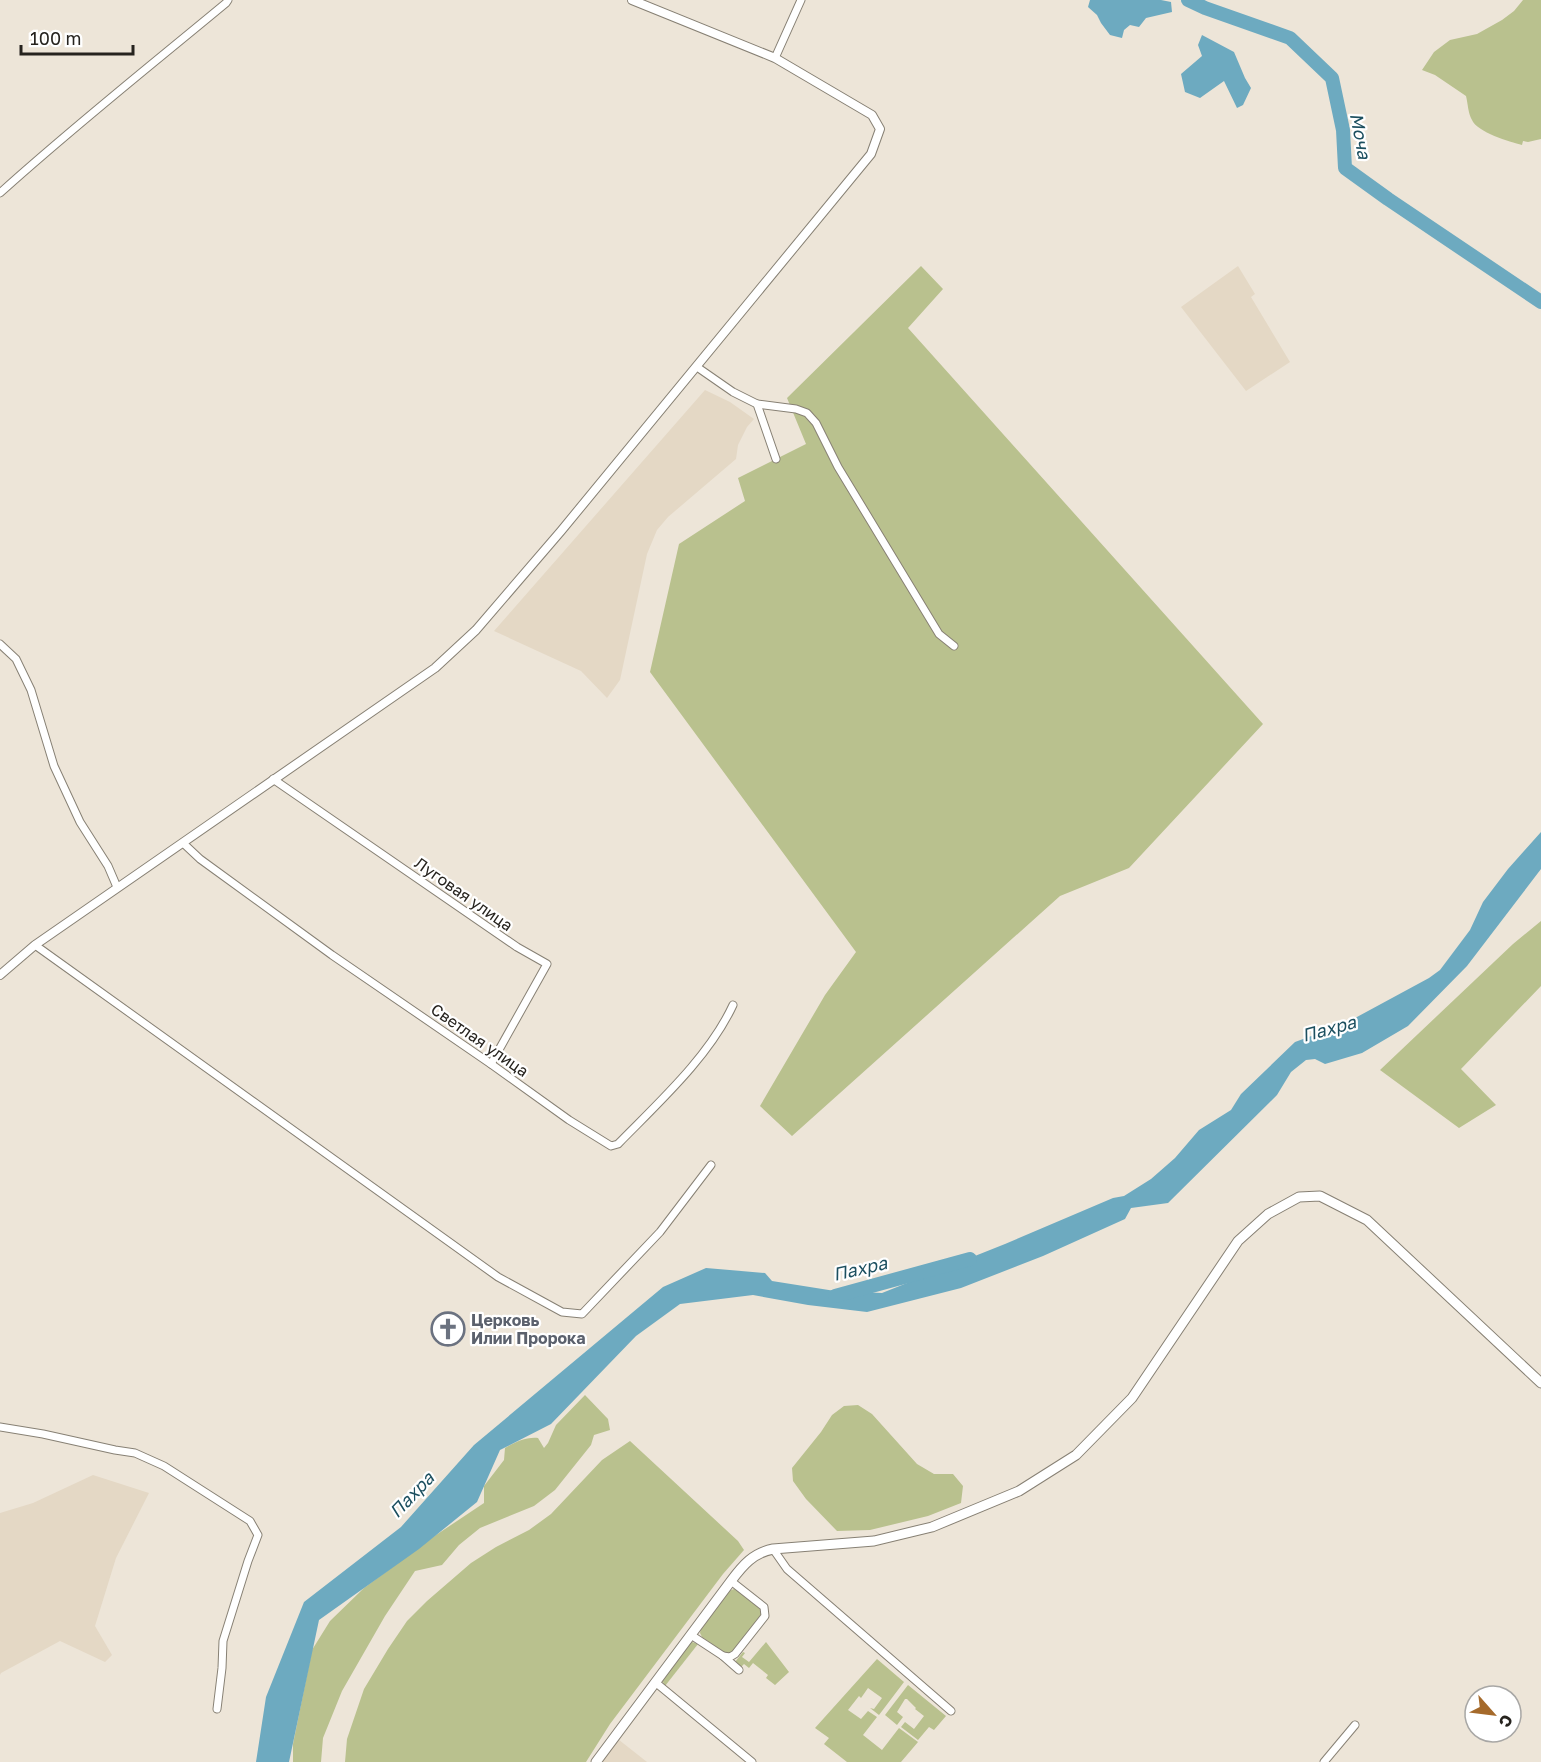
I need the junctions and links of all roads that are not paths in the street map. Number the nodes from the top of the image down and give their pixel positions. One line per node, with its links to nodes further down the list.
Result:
1 (228, 0): 5 (street)
2 (632, 0): 4 (street)
3 (801, 0): 4 (street)
4 (775, 58): 6 (street)
5 (0, 193)
6 (697, 367): 7 (street); 11 (street)
7 (757, 404): 8 (street); 10 (street)
8 (776, 459)
9 (0, 644): 13 (street)
10 (954, 645)
11 (273, 779): 12 (street); 17 (street, Луговая улица)
12 (183, 843): 13 (street); 17 (street, Светлая улица)
13 (117, 887): 14 (street)
14 (35, 945): 15 (street); 18 (street)
15 (0, 975)
16 (734, 1005): 17 (street, Светлая улица)
17 (491, 1064)
18 (711, 1165)
19 (1541, 1383): 21 (main road)
20 (0, 1427): 27 (street)
21 (773, 1549): 22 (main road); 28 (street)
22 (731, 1581): 23 (main road); 24 (street)
23 (691, 1635): 24 (street); 26 (main road)
24 (723, 1656): 25 (street)
25 (739, 1670)
26 (655, 1682): 30 (main road); 31 (street)
27 (217, 1709)
28 (951, 1711)
29 (1355, 1725): 32 (street)
30 (596, 1762)
31 (752, 1762)
32 (1324, 1762)

